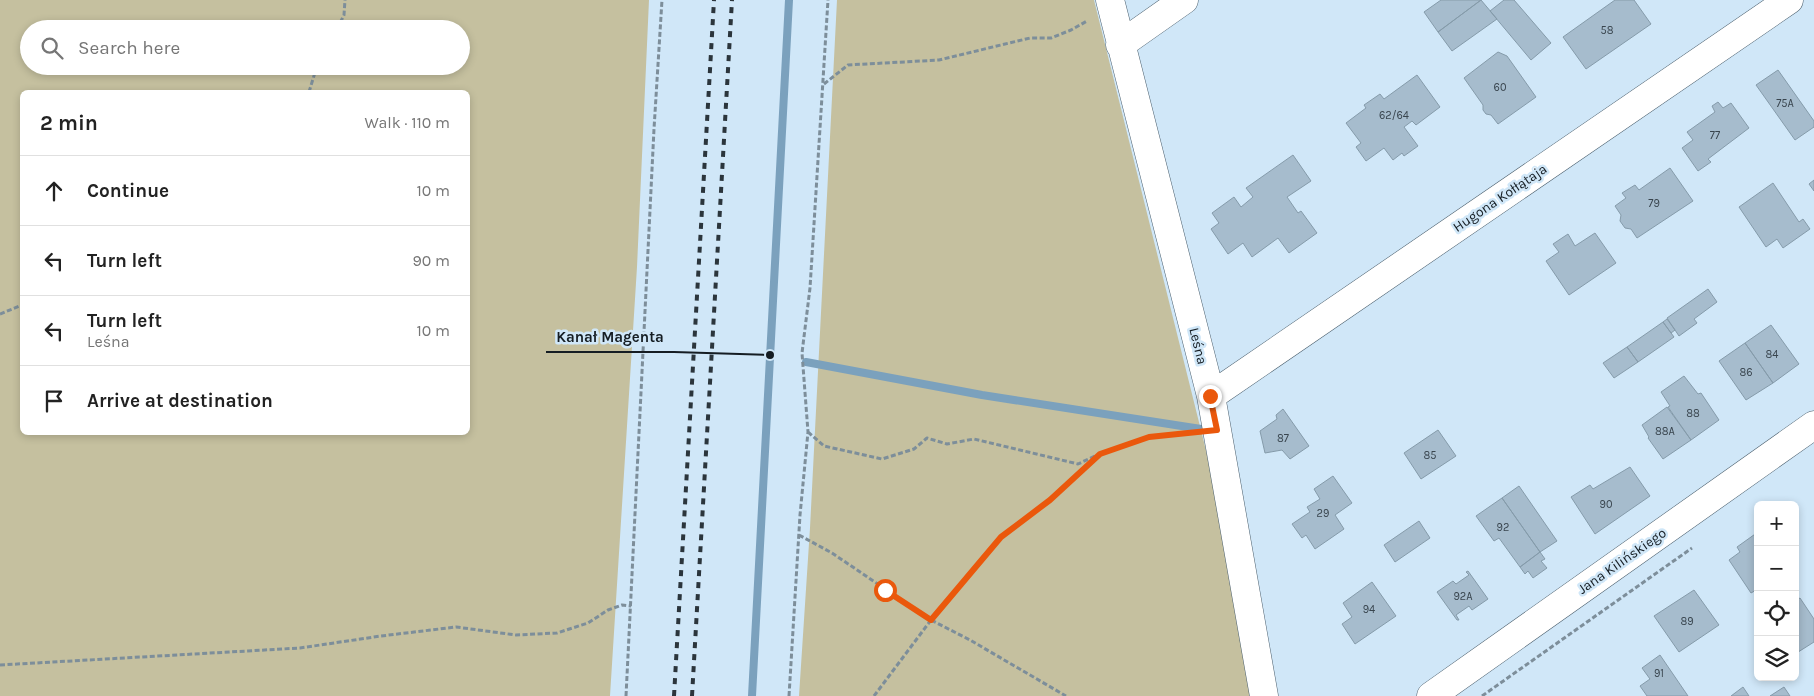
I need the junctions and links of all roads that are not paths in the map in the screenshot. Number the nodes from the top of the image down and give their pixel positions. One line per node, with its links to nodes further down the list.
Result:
1 (1184, 0): 4 (street)
2 (1789, 0): 5 (street, Hugona Kołłątaja)
3 (1111, 4): 4 (street, Leśna)
4 (1120, 45): 5 (street, Leśna)
5 (1210, 396): 7 (street, Leśna)
6 (1814, 425): 8 (street, Jana Kilińskiego)
7 (1264, 696)
8 (1431, 696)

